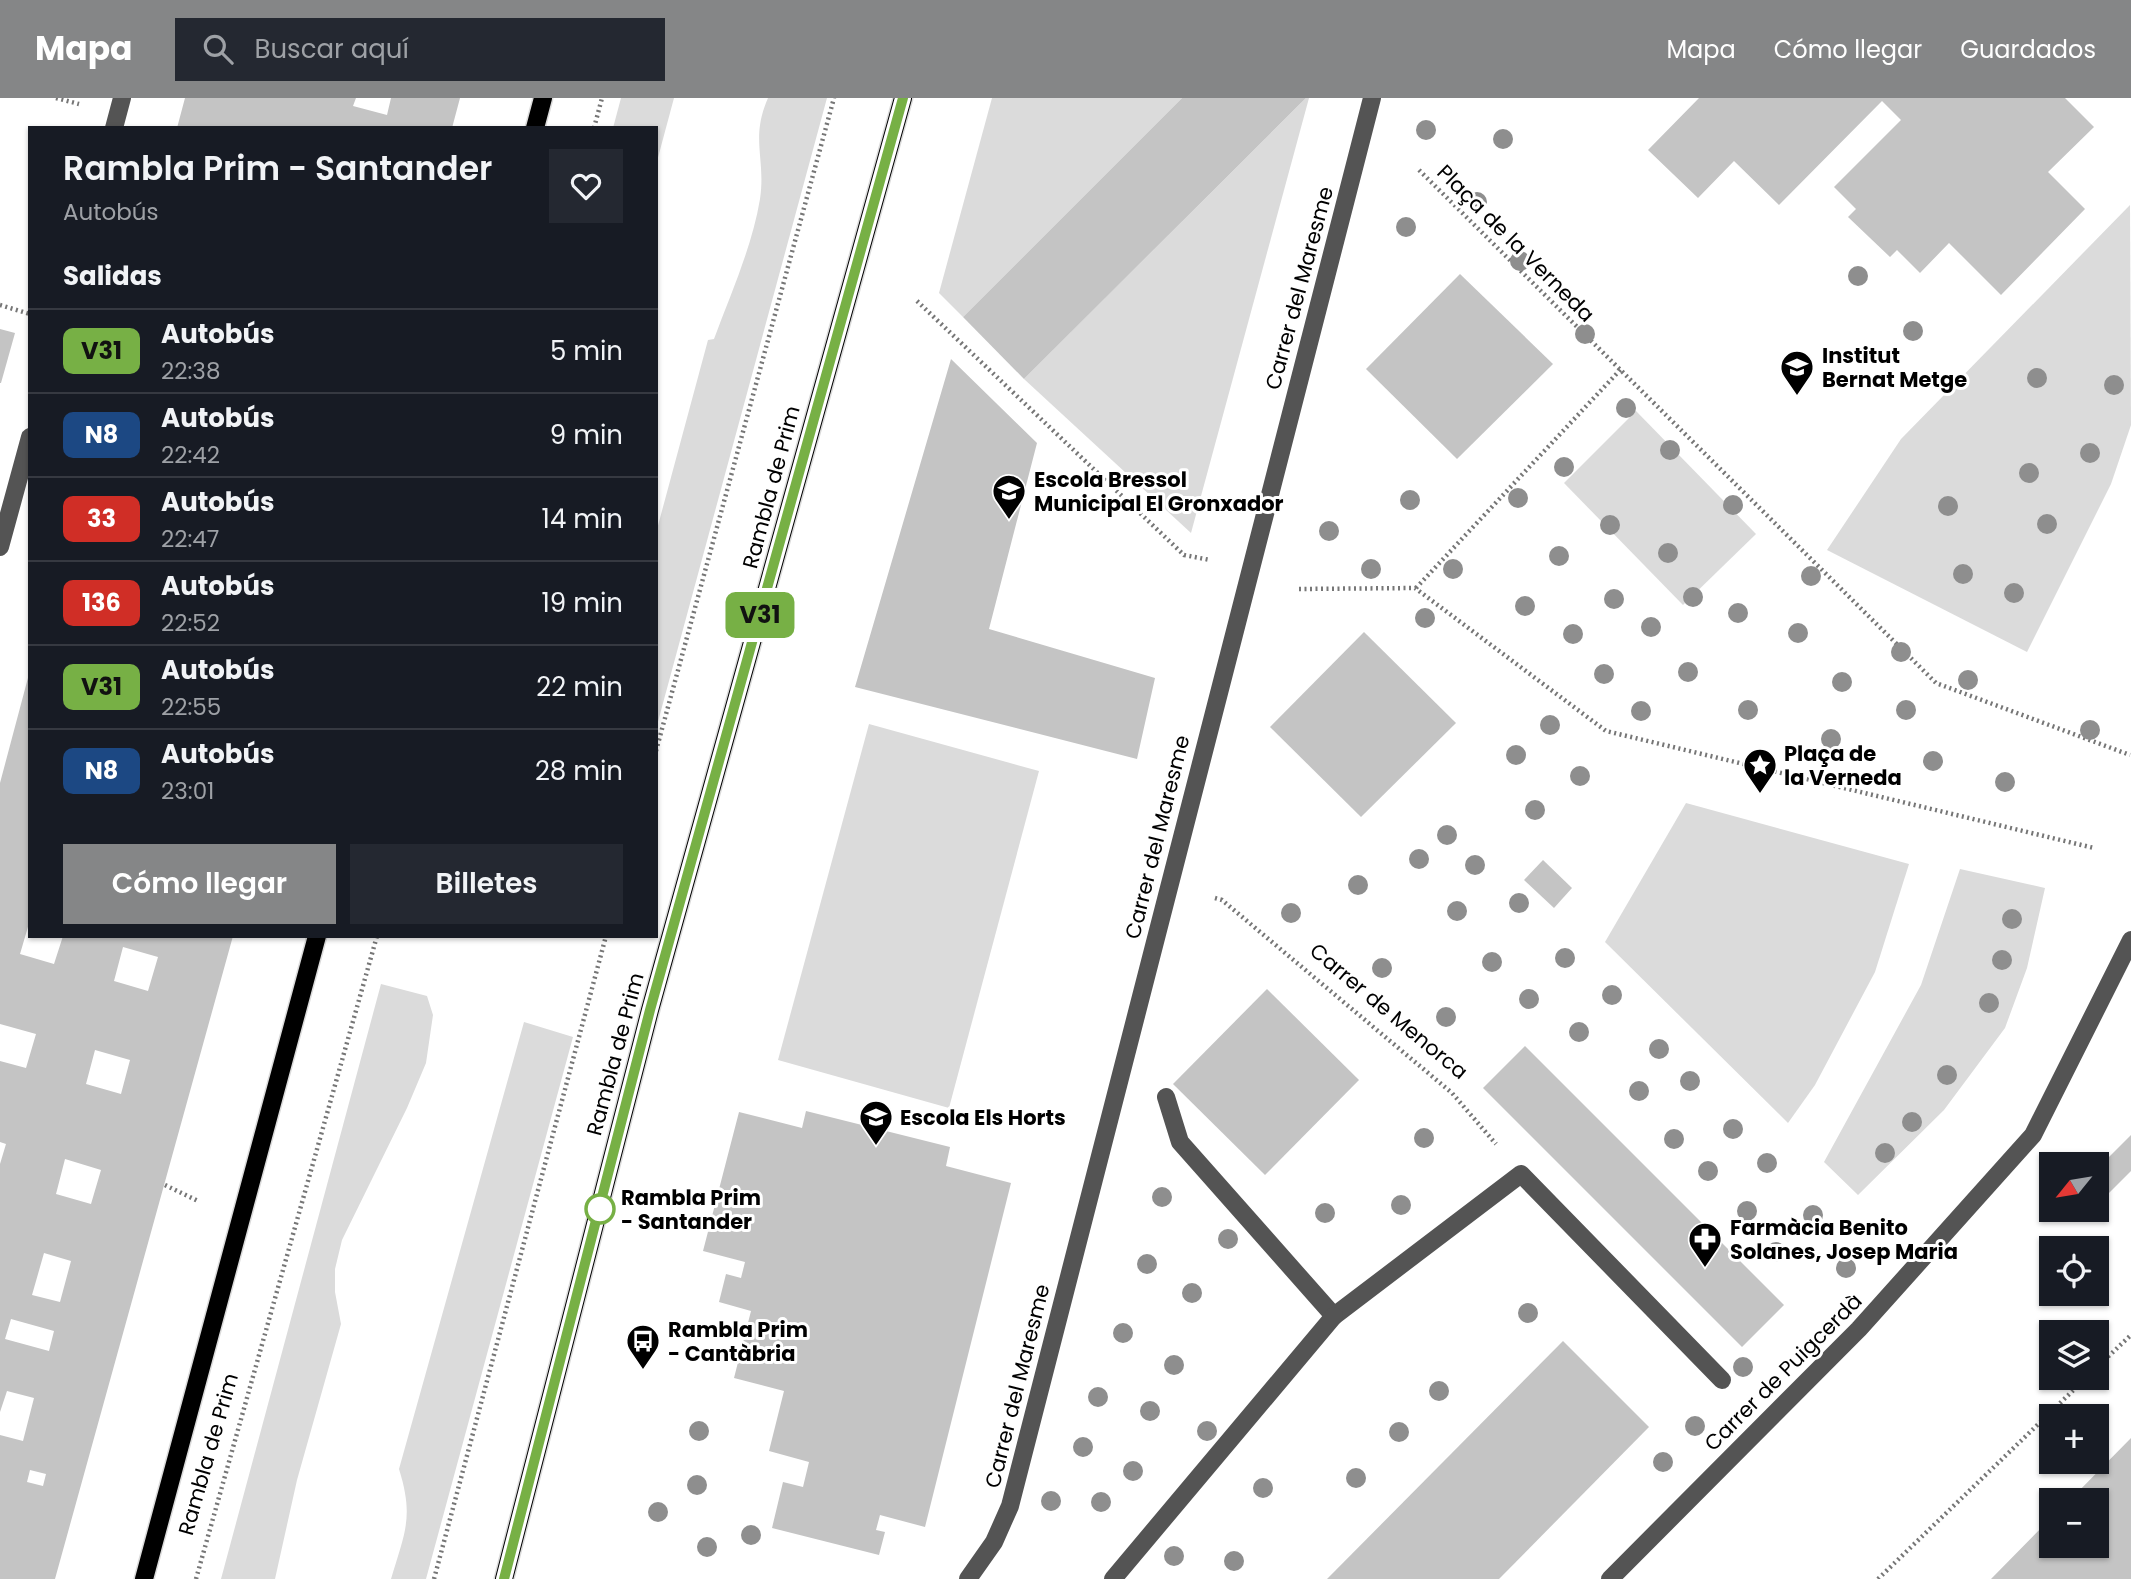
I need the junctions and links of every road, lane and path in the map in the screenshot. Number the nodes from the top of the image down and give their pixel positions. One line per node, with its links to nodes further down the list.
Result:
1 (122, 98): 7 (street)
2 (543, 98): 8 (main road)
3 (602, 98): 9 (path)
4 (834, 98): 20 (path, Rambla de Prim)
5 (903, 98): 40 (main road, Rambla de Prim)
6 (1372, 98): 41 (street, Carrer del Maresme)
7 (115, 126)
8 (536, 126)
9 (595, 126)
10 (1419, 170): 14 (path, Plaça de la Verneda)
11 (917, 301): 17 (path)
12 (0, 305): 13 (path)
13 (28, 313)
14 (1621, 369): 18 (path); 21 (path, Plaça de la Verneda)
15 (28, 444): 16 (street)
16 (0, 547)
17 (1210, 560)
18 (1416, 588): 19 (path); 22 (path)
19 (1299, 589)
20 (658, 744)
21 (2130, 755)
22 (2094, 848)
23 (1215, 898): 29 (path, Carrer de Menorca)
24 (316, 938): 37 (main road, Rambla de Prim)
25 (376, 938): 38 (path, Rambla de Prim)
26 (605, 938): 39 (path, Rambla de Prim)
27 (2131, 940): 43 (street, Carrer de Puigcerdà)
28 (1166, 1097): 32 (street)
29 (1521, 1174): 32 (street); 35 (street)
30 (165, 1185): 31 (path)
31 (198, 1201)
32 (1334, 1315): 42 (street)
33 (2131, 1335): 34 (path)
34 (2109, 1356)
35 (1722, 1380)
36 (2074, 1390): 44 (path)
37 (144, 1579)
38 (196, 1579)
39 (434, 1579)
40 (504, 1579)
41 (968, 1579)
42 (1113, 1579)
43 (1609, 1579)
44 (1878, 1579)

